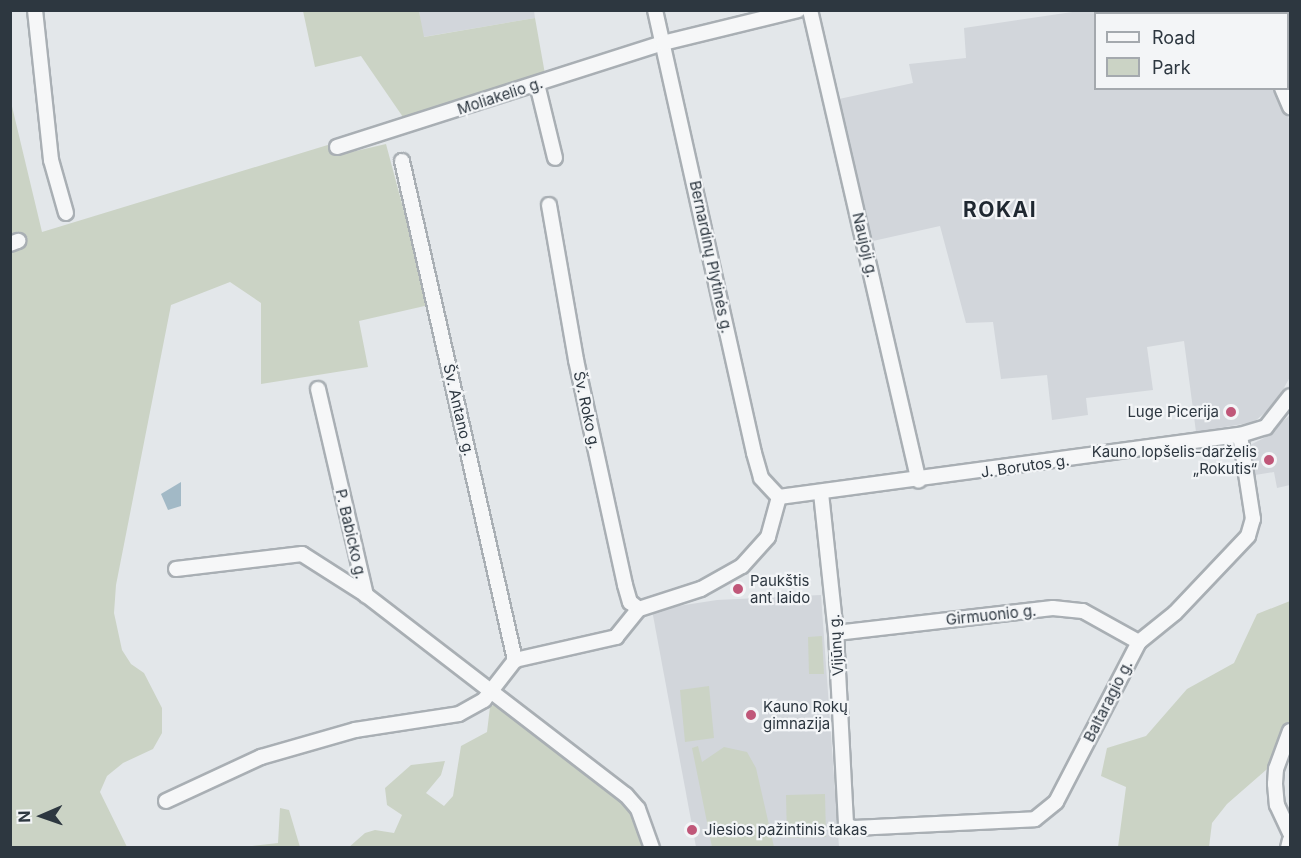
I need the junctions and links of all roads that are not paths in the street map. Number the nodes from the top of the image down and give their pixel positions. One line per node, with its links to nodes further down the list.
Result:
1 (34, 10): 13 (street)
2 (655, 10): 5 (street, Bernardinų Plytinės g.)
3 (798, 10): 5 (street, Moliakelio g.)
4 (810, 10): 17 (street, Naujoji g.)
5 (663, 43): 6 (street, Moliakelio g.); 19 (street, Bernardinų Plytinės g.)
6 (537, 84): 9 (street, Moliakelio g.); 10 (street)
7 (1283, 90): 8 (street)
8 (1290, 107)
9 (337, 147)
10 (555, 158)
11 (402, 161): 25 (street, Šv. Antano g.)
12 (549, 205): 22 (street, Šv. Roko g.)
13 (66, 213)
14 (318, 389): 21 (street, P. Babicko g.)
15 (1290, 396): 16 (street, J. Borutos g.)
16 (1240, 435): 17 (street, J. Borutos g.); 24 (street, Baltaragio g.)
17 (919, 480): 18 (street, J. Borutos g.)
18 (821, 493): 19 (street, J. Borutos g.); 23 (street, Vijūnų g.)
19 (779, 497): 22 (street)
20 (176, 569): 21 (street)
21 (366, 595): 26 (street, P. Babicko g.)
22 (639, 609): 25 (street)
23 (836, 633): 24 (street, Girmuonio g.); 29 (street, Vijūnų g.)
24 (1139, 642): 29 (street, Baltaragio g.)
25 (515, 660): 26 (street)
26 (491, 690): 28 (street); 32 (street, P. Babicko g.)
27 (1290, 731): 30 (street)
28 (166, 801)
29 (854, 828)
30 (1290, 833)
31 (1290, 840): 33 (street)
32 (652, 848)
33 (1288, 848)

